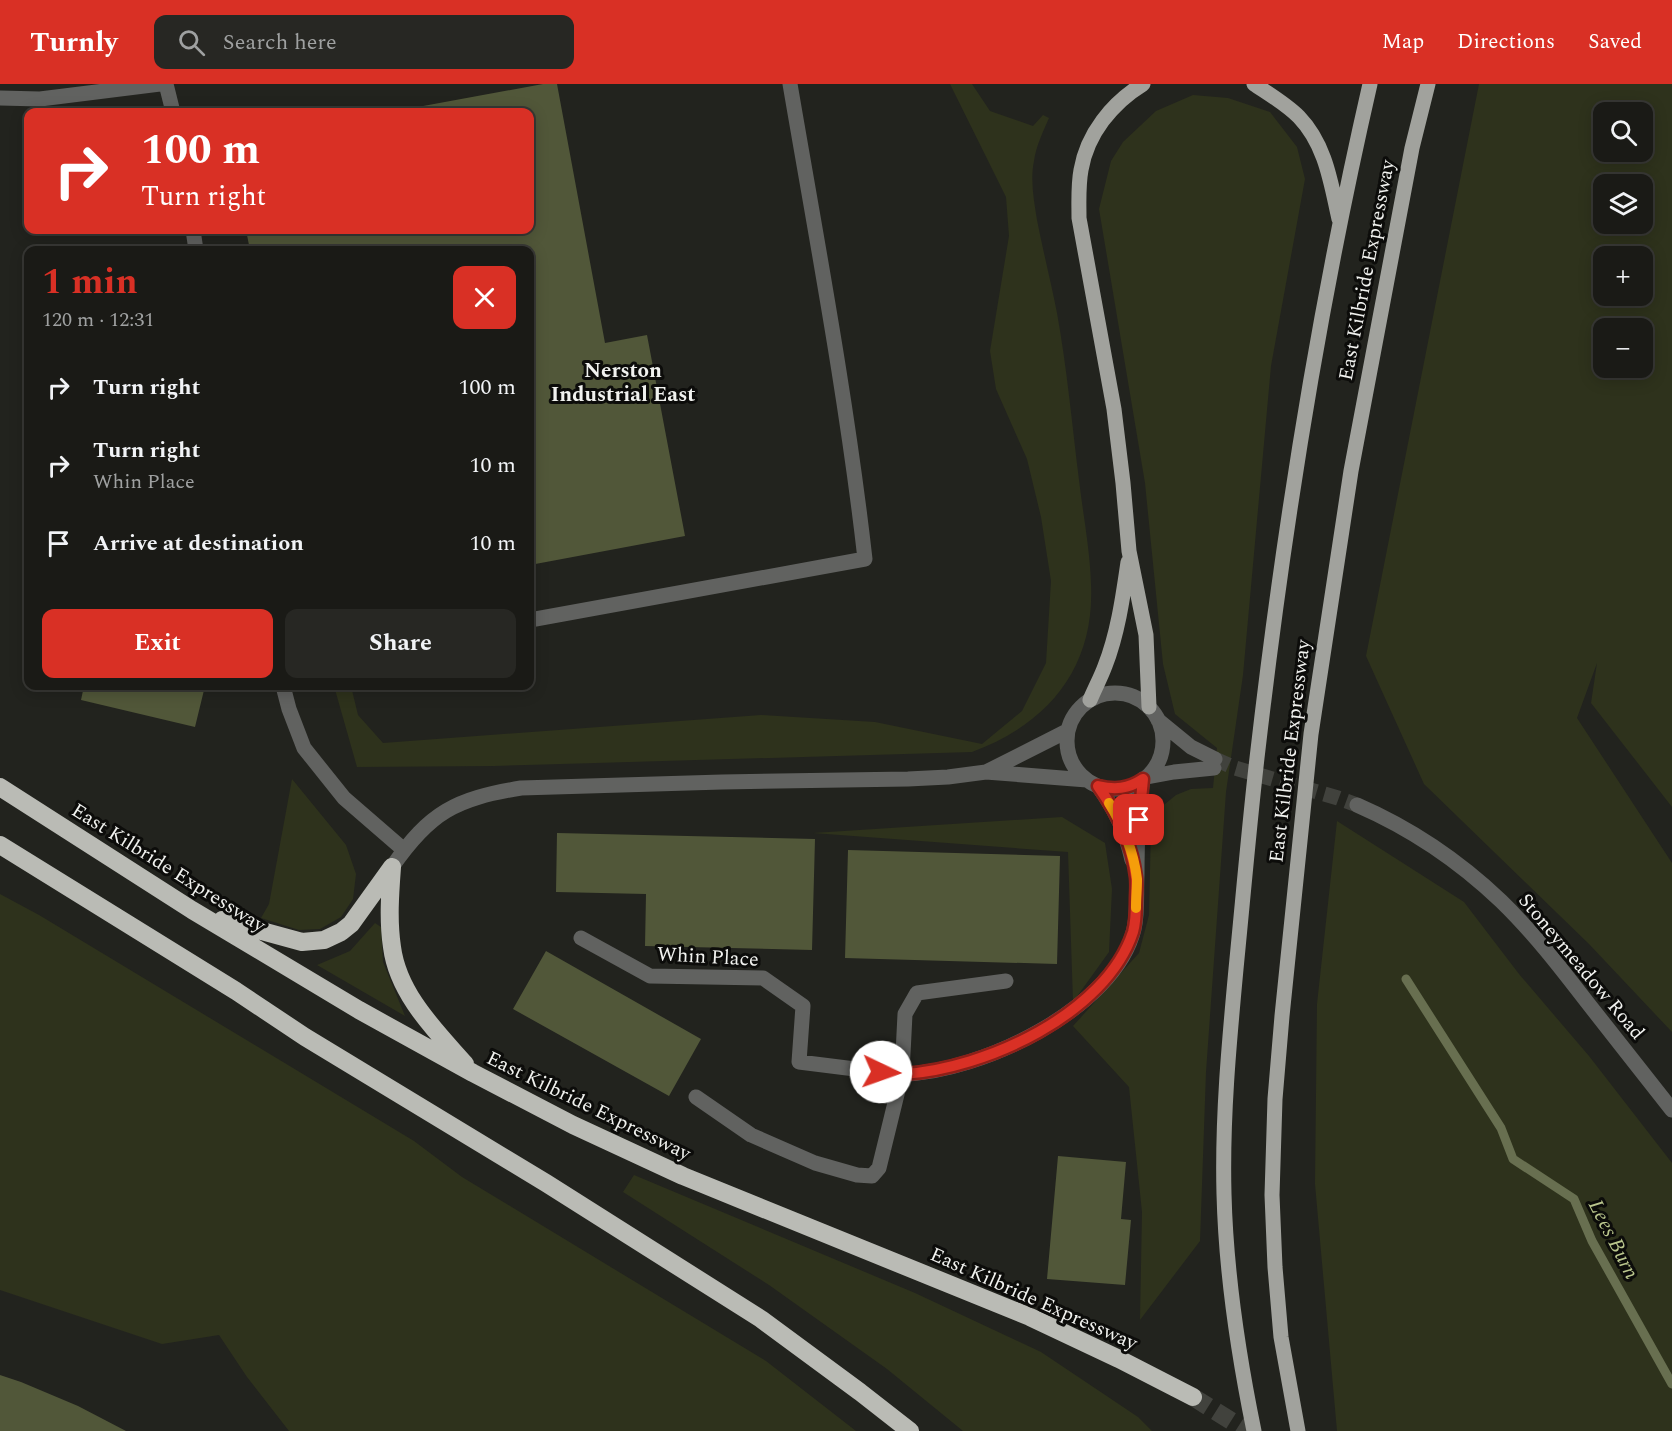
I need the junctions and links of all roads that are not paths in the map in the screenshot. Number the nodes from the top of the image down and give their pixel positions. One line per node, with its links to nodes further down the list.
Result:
1 (160, 84): 8 (street)
2 (166, 84): 9 (street)
3 (790, 84): 12 (street)
4 (1143, 84): 11 (main road)
5 (1254, 84): 10 (main road)
6 (1370, 84): 10 (main road, East Kilbride Expressway)
7 (1428, 84): 37 (main road, East Kilbride Expressway)
8 (0, 98)
9 (171, 108)
10 (1340, 225): 36 (main road, East Kilbride Expressway)
11 (1130, 551): 14 (main road); 15 (main road)
12 (534, 619)
13 (284, 690): 24 (street)
14 (1090, 699): 15 (street); 17 (street)
15 (1149, 707): 16 (street)
16 (1158, 720): 19 (street); 19 (street)
17 (1068, 731): 18 (street); 20 (street)
18 (986, 772): 20 (street); 24 (street)
19 (1145, 778): 20 (street); 26 (street, Whin Place)
20 (1092, 783): 26 (street, Whin Place)
21 (0, 787): 27 (highway, East Kilbride Expressway)
22 (1357, 805): 33 (street, Stoneymeadow Road)
23 (0, 845): 35 (highway)
24 (404, 850): 25 (street)
25 (392, 867): 27 (highway); 30 (highway)
26 (1137, 878): 31 (street, Whin Place)
27 (192, 910): 30 (highway, East Kilbride Expressway)
28 (581, 938): 31 (street, Whin Place)
29 (1006, 981): 31 (street)
30 (473, 1073): 34 (highway, East Kilbride Expressway)
31 (902, 1074): 32 (street)
32 (696, 1097)
33 (1672, 1110)
34 (1193, 1397)
35 (910, 1431)
36 (1254, 1431)
37 (1298, 1431)

